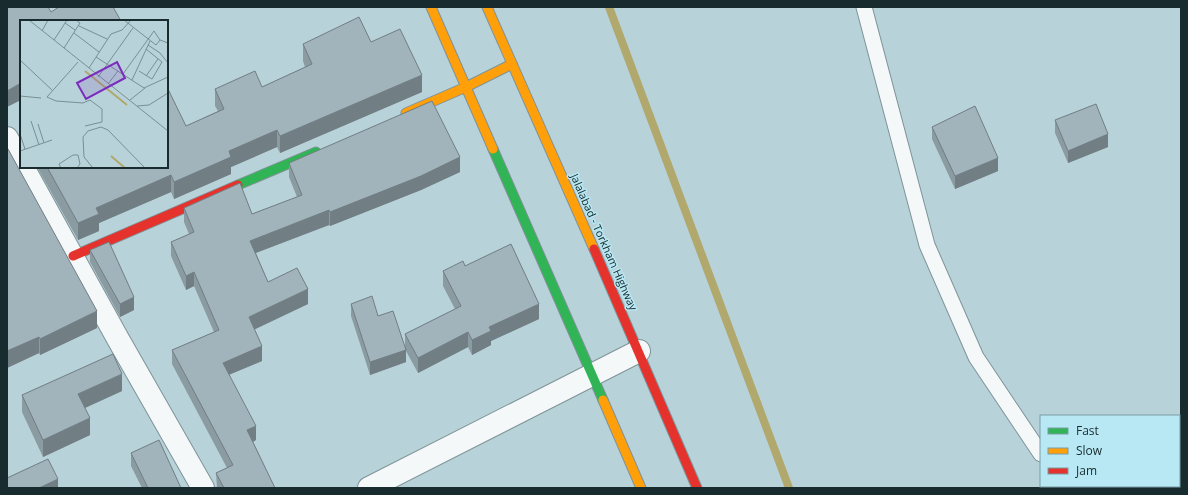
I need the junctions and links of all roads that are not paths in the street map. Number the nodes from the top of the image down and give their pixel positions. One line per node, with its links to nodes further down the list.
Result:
1 (431, 7): 5 (main road)
2 (487, 7): 4 (main road, Jalalabad - Torkham Highway)
3 (864, 7): 14 (lane)
4 (512, 64): 5 (main road); 12 (main road, Jalalabad - Torkham Highway)
5 (466, 87): 6 (main road); 13 (main road)
6 (400, 115)
7 (7, 138): 9 (street)
8 (327, 146): 11 (main road)
9 (20, 161)
10 (24, 168): 11 (street)
11 (73, 256): 15 (street)
12 (639, 351): 13 (street); 18 (main road, Jalalabad - Torkham Highway)
13 (592, 376): 16 (street); 17 (main road)
14 (1040, 453)
15 (203, 488)
16 (369, 488)
17 (640, 488)
18 (697, 488)

